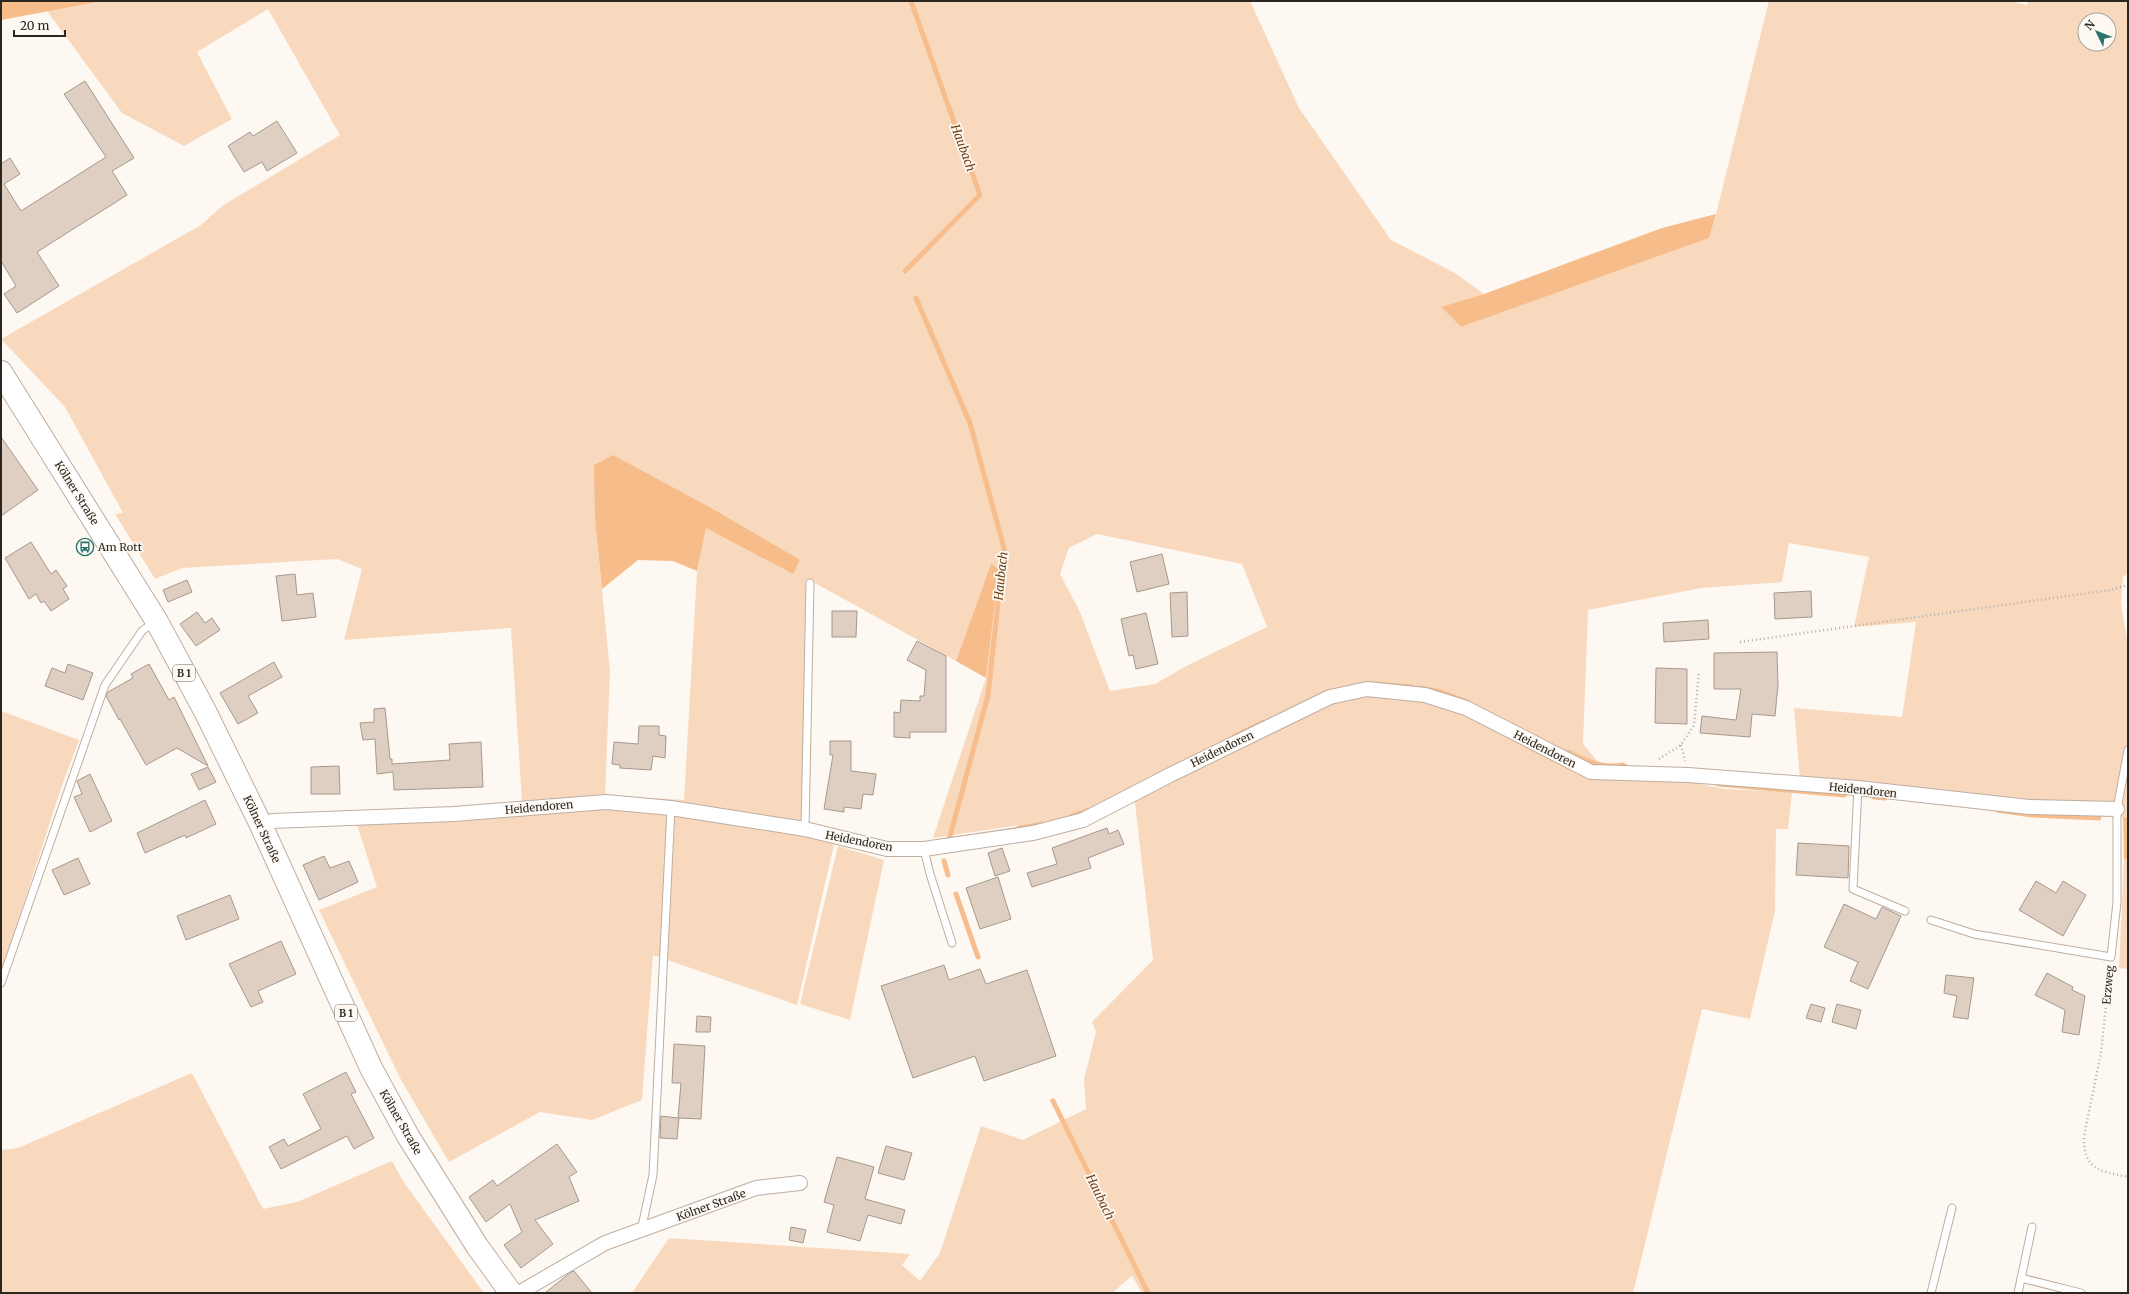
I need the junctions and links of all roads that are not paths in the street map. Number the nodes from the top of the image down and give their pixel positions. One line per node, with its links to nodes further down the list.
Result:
1 (1, 372): 3 (main road, Kölner Straße / B 1)
2 (810, 583): 9 (lane)
3 (156, 620): 8 (main road, Kölner Straße / B 1); 14 (lane)
4 (2128, 750): 7 (lane)
5 (1858, 788): 7 (street, Heidendoren); 10 (street, Heidendoren); 11 (lane)
6 (671, 808): 8 (street, Heidendoren); 9 (street, Heidendoren); 18 (lane)
7 (2117, 809): 12 (lane, Erzweg)
8 (261, 825): 20 (main road, Kölner Straße / B 1)
9 (805, 830): 10 (street, Heidendoren)
10 (924, 849): 13 (lane)
11 (1905, 911)
12 (1931, 920)
13 (952, 943)
14 (1, 983)
15 (800, 1183): 18 (street, Kölner Straße)
16 (1952, 1208): 22 (lane)
17 (2032, 1227): 19 (lane)
18 (641, 1231): 21 (street, Kölner Straße)
19 (2021, 1278): 23 (lane); 24 (lane)
20 (511, 1293)
21 (519, 1293)
22 (1931, 1293)
23 (2018, 1293)
24 (2081, 1293)

